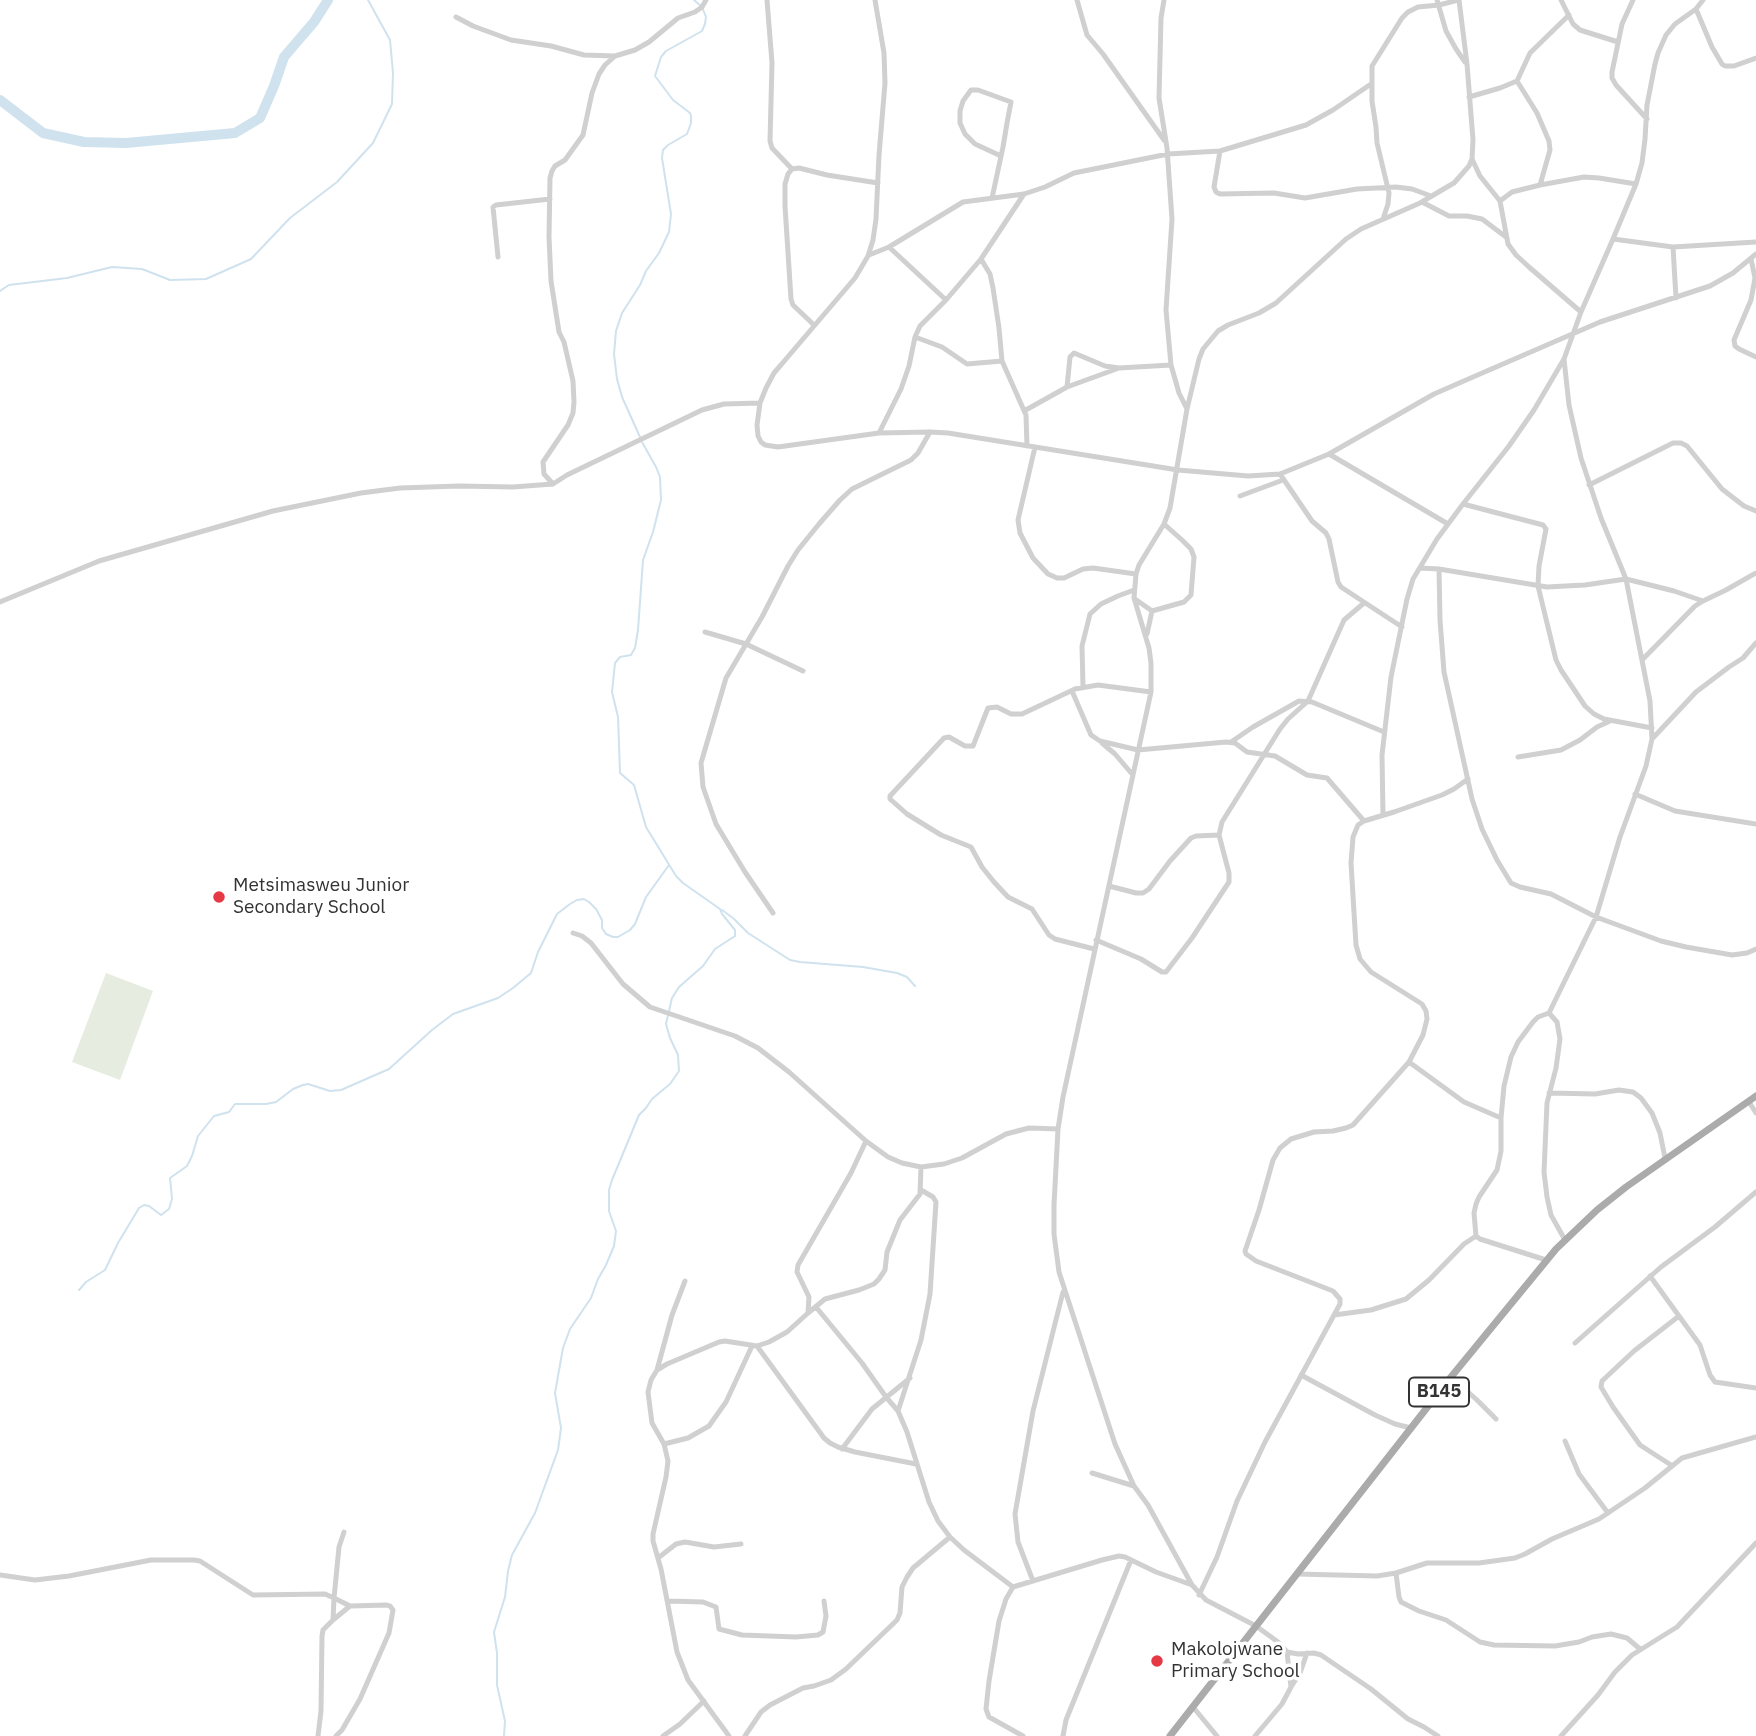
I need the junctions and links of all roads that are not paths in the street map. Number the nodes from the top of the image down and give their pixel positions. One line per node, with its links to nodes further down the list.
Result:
1 (706, 0): 15 (street)
2 (767, 0): 27 (street)
3 (875, 0): 28 (street)
4 (1077, 0): 22 (street)
5 (1164, 0): 22 (street)
6 (1458, 0): 10 (street); 17 (street)
7 (1560, 0): 12 (street)
8 (1633, 0): 14 (street)
9 (1703, 0): 11 (street)
10 (1438, 3): 17 (street); 19 (street)
11 (1696, 9): 16 (street); 21 (street)
12 (1569, 15): 14 (street); 18 (street)
13 (456, 17): 15 (street)
14 (1618, 42): 21 (street)
15 (615, 56): 35 (street)
16 (1756, 58)
17 (1467, 64): 20 (street)
18 (1517, 81): 20 (street); 30 (street)
19 (1371, 84): 23 (street); 31 (street)
20 (1469, 97): 26 (street)
21 (1647, 119): 29 (street)
22 (1166, 142): 24 (street)
23 (1220, 151): 24 (street); 31 (street)
24 (1168, 154): 32 (street); 57 (street)
25 (1001, 156): 25 (street); 34 (street)
26 (1472, 159): 33 (street); 36 (street)
27 (792, 169): 28 (street); 51 (street)
28 (878, 183): 44 (street)
29 (1636, 184): 30 (street); 40 (street)
30 (1541, 185): 36 (street)
31 (1388, 188): 33 (street); 38 (street)
32 (1024, 194): 34 (street); 47 (street)
33 (1431, 196): 37 (street)
34 (992, 198): 42 (street)
35 (550, 200): 46 (street); 70 (street)
36 (1500, 201): 39 (street)
37 (1422, 202): 38 (street); 39 (street)
38 (1383, 219): 61 (street)
39 (1506, 237): 50 (street)
40 (1613, 239): 43 (street); 50 (street)
41 (1756, 242): 43 (street)
42 (890, 247): 44 (street); 49 (street)
43 (1673, 247): 48 (street)
44 (868, 256): 51 (street)
45 (1754, 256): 48 (street); 54 (street)
46 (498, 257)
47 (981, 259): 49 (street); 56 (street)
48 (1676, 298): 52 (street)
49 (946, 300): 53 (street)
50 (1581, 312): 52 (street)
51 (814, 325): 60 (street)
52 (1573, 333): 55 (street); 67 (street)
53 (915, 337): 56 (street); 64 (street)
54 (1756, 358)
55 (1564, 359): 71 (street); 73 (street)
56 (1002, 361): 62 (street)
57 (1171, 365): 58 (street); 61 (street)
58 (1119, 368): 59 (street); 59 (street)
59 (1067, 387): 62 (street)
60 (760, 403): 64 (street); 70 (street)
61 (1187, 409): 68 (street)
62 (1024, 411): 65 (street)
63 (930, 432): 64 (street); 65 (street); 93 (street)
64 (879, 433)
65 (1027, 446): 66 (street)
66 (1035, 447): 68 (street); 80 (street)
67 (1329, 454): 69 (street); 76 (street)
68 (1178, 470): 69 (street); 75 (street)
69 (1282, 477): 72 (street); 87 (street)
70 (553, 484): 86 (street)
71 (1589, 485): 74 (street); 81 (street)
72 (1240, 496)
73 (1463, 503): 76 (street); 82 (street)
74 (1756, 511)
75 (1164, 524): 80 (street); 88 (street)
76 (1448, 524): 77 (street)
77 (1420, 568): 78 (street); 89 (street)
78 (1439, 569): 82 (street); 110 (street)
79 (1756, 573): 85 (street)
80 (1136, 574): 83 (street)
81 (1626, 579): 82 (street); 85 (street); 94 (street)
82 (1538, 586): 100 (street)
83 (1134, 590): 84 (street); 96 (street)
84 (1134, 598): 88 (street); 91 (street)
85 (1703, 601): 94 (street)
86 (0, 602)
87 (1364, 603): 89 (street); 99 (street)
88 (1152, 611): 91 (street)
89 (1402, 627): 102 (street)
90 (705, 632): 93 (street)
91 (1146, 638): 98 (street)
92 (1756, 643): 103 (street)
93 (746, 644): 95 (street); 117 (street)
94 (1642, 660): 101 (street)
95 (803, 671)
96 (1083, 687): 97 (street); 98 (street)
97 (1072, 691): 104 (street); 121 (street)
98 (1151, 692): 106 (street)
99 (1308, 701): 102 (street); 105 (street); 107 (street)
100 (1610, 721): 101 (street); 108 (street)
101 (1652, 729): 103 (street)
102 (1384, 732): 112 (street)
103 (1652, 739): 111 (street)
104 (1100, 741): 106 (street); 109 (street)
105 (1231, 741): 106 (street); 107 (street)
106 (1138, 750): 109 (street)
107 (1264, 754): 113 (street); 115 (street)
108 (1518, 757)
109 (1132, 775): 116 (street)
110 (1468, 779): 112 (street); 118 (street)
111 (1635, 794): 114 (street); 118 (street)
112 (1382, 815): 113 (street)
113 (1364, 821): 124 (street)
114 (1756, 824)
115 (1219, 835): 116 (street); 120 (street)
116 (1108, 886): 120 (street)
117 (773, 913)
118 (1596, 917): 122 (street); 123 (street)
119 (573, 933): 131 (street)
120 (1096, 940): 121 (street)
121 (1094, 949): 130 (street)
122 (1756, 949)
123 (1549, 1013): 125 (street); 129 (street)
124 (1409, 1062): 129 (street); 146 (street)
125 (1549, 1093): 132 (street); 137 (street)
126 (1756, 1096): 127 (main road, B145)
127 (1748, 1102): 128 (street); 132 (main road, B145)
128 (1756, 1113)
129 (1501, 1118): 136 (street)
130 (1058, 1129): 133 (street); 141 (street)
131 (866, 1141): 133 (street); 142 (street)
132 (1665, 1158): 137 (main road, B145)
133 (921, 1167): 134 (street)
134 (921, 1190): 143 (street); 153 (street)
135 (1756, 1192): 139 (street)
136 (1476, 1236): 138 (street); 146 (street)
137 (1565, 1240): 138 (main road, B145)
138 (1546, 1260): 152 (main road, B145)
139 (1650, 1276): 147 (street); 148 (street)
140 (685, 1281): 150 (street)
141 (1063, 1289): 166 (street); 177 (street)
142 (809, 1297): 143 (street); 145 (street)
143 (825, 1300): 144 (street)
144 (816, 1307): 145 (street); 155 (street)
145 (808, 1312): 149 (street)
146 (1334, 1315): 151 (street)
147 (1679, 1316): 154 (street); 164 (street)
148 (1575, 1343)
149 (755, 1346): 150 (street); 161 (street); 162 (street)
150 (657, 1370): 161 (street)
151 (1301, 1375): 158 (street); 180 (street)
152 (1451, 1377): 157 (street); 158 (main road, B145)
153 (910, 1378): 155 (street); 156 (street)
154 (1756, 1388)
155 (886, 1397): 156 (street); 162 (street)
156 (898, 1411): 163 (street)
157 (1496, 1419)
158 (1411, 1428): 175 (main road, B145)
159 (1756, 1437): 164 (street)
160 (1565, 1441): 167 (street)
161 (664, 1444): 172 (street)
162 (842, 1449): 163 (street)
163 (916, 1464): 169 (street)
164 (1671, 1465): 167 (street)
165 (1092, 1473): 166 (street)
166 (1134, 1486): 178 (street)
167 (1608, 1513): 174 (street)
168 (344, 1532): 181 (street)
169 (950, 1538): 179 (street); 197 (street)
170 (1756, 1543): 187 (street)
171 (741, 1544): 172 (street)
172 (658, 1558): 182 (street)
173 (1130, 1560): 177 (street); 178 (street); 199 (street)
174 (1396, 1573): 175 (street); 187 (street)
175 (1297, 1574): 186 (main road, B145)
176 (0, 1575): 181 (street)
177 (1033, 1581): 179 (street)
178 (1192, 1586): 180 (street)
179 (1013, 1587): 198 (street)
180 (1199, 1595): 186 (street)
181 (334, 1598): 184 (street); 185 (street)
182 (668, 1601): 183 (street); 191 (street)
183 (824, 1601)
184 (351, 1606): 185 (street); 194 (street)
185 (332, 1620): 193 (street)
186 (1256, 1626): 188 (street); 192 (main road, B145)
187 (1640, 1649): 204 (street)
188 (1287, 1652): 189 (street); 190 (street)
189 (1307, 1653): 190 (street); 203 (street)
190 (1291, 1687): 202 (street)
191 (704, 1701): 195 (street); 196 (street)
192 (1193, 1707): 200 (main road, B145); 201 (street)
193 (318, 1736)
194 (336, 1736)
195 (663, 1736)
196 (729, 1736)
197 (745, 1736)
198 (1023, 1736)
199 (1063, 1736)
200 (1170, 1736)
201 (1217, 1736)
202 (1255, 1736)
203 (1438, 1736)
204 (1561, 1736)

